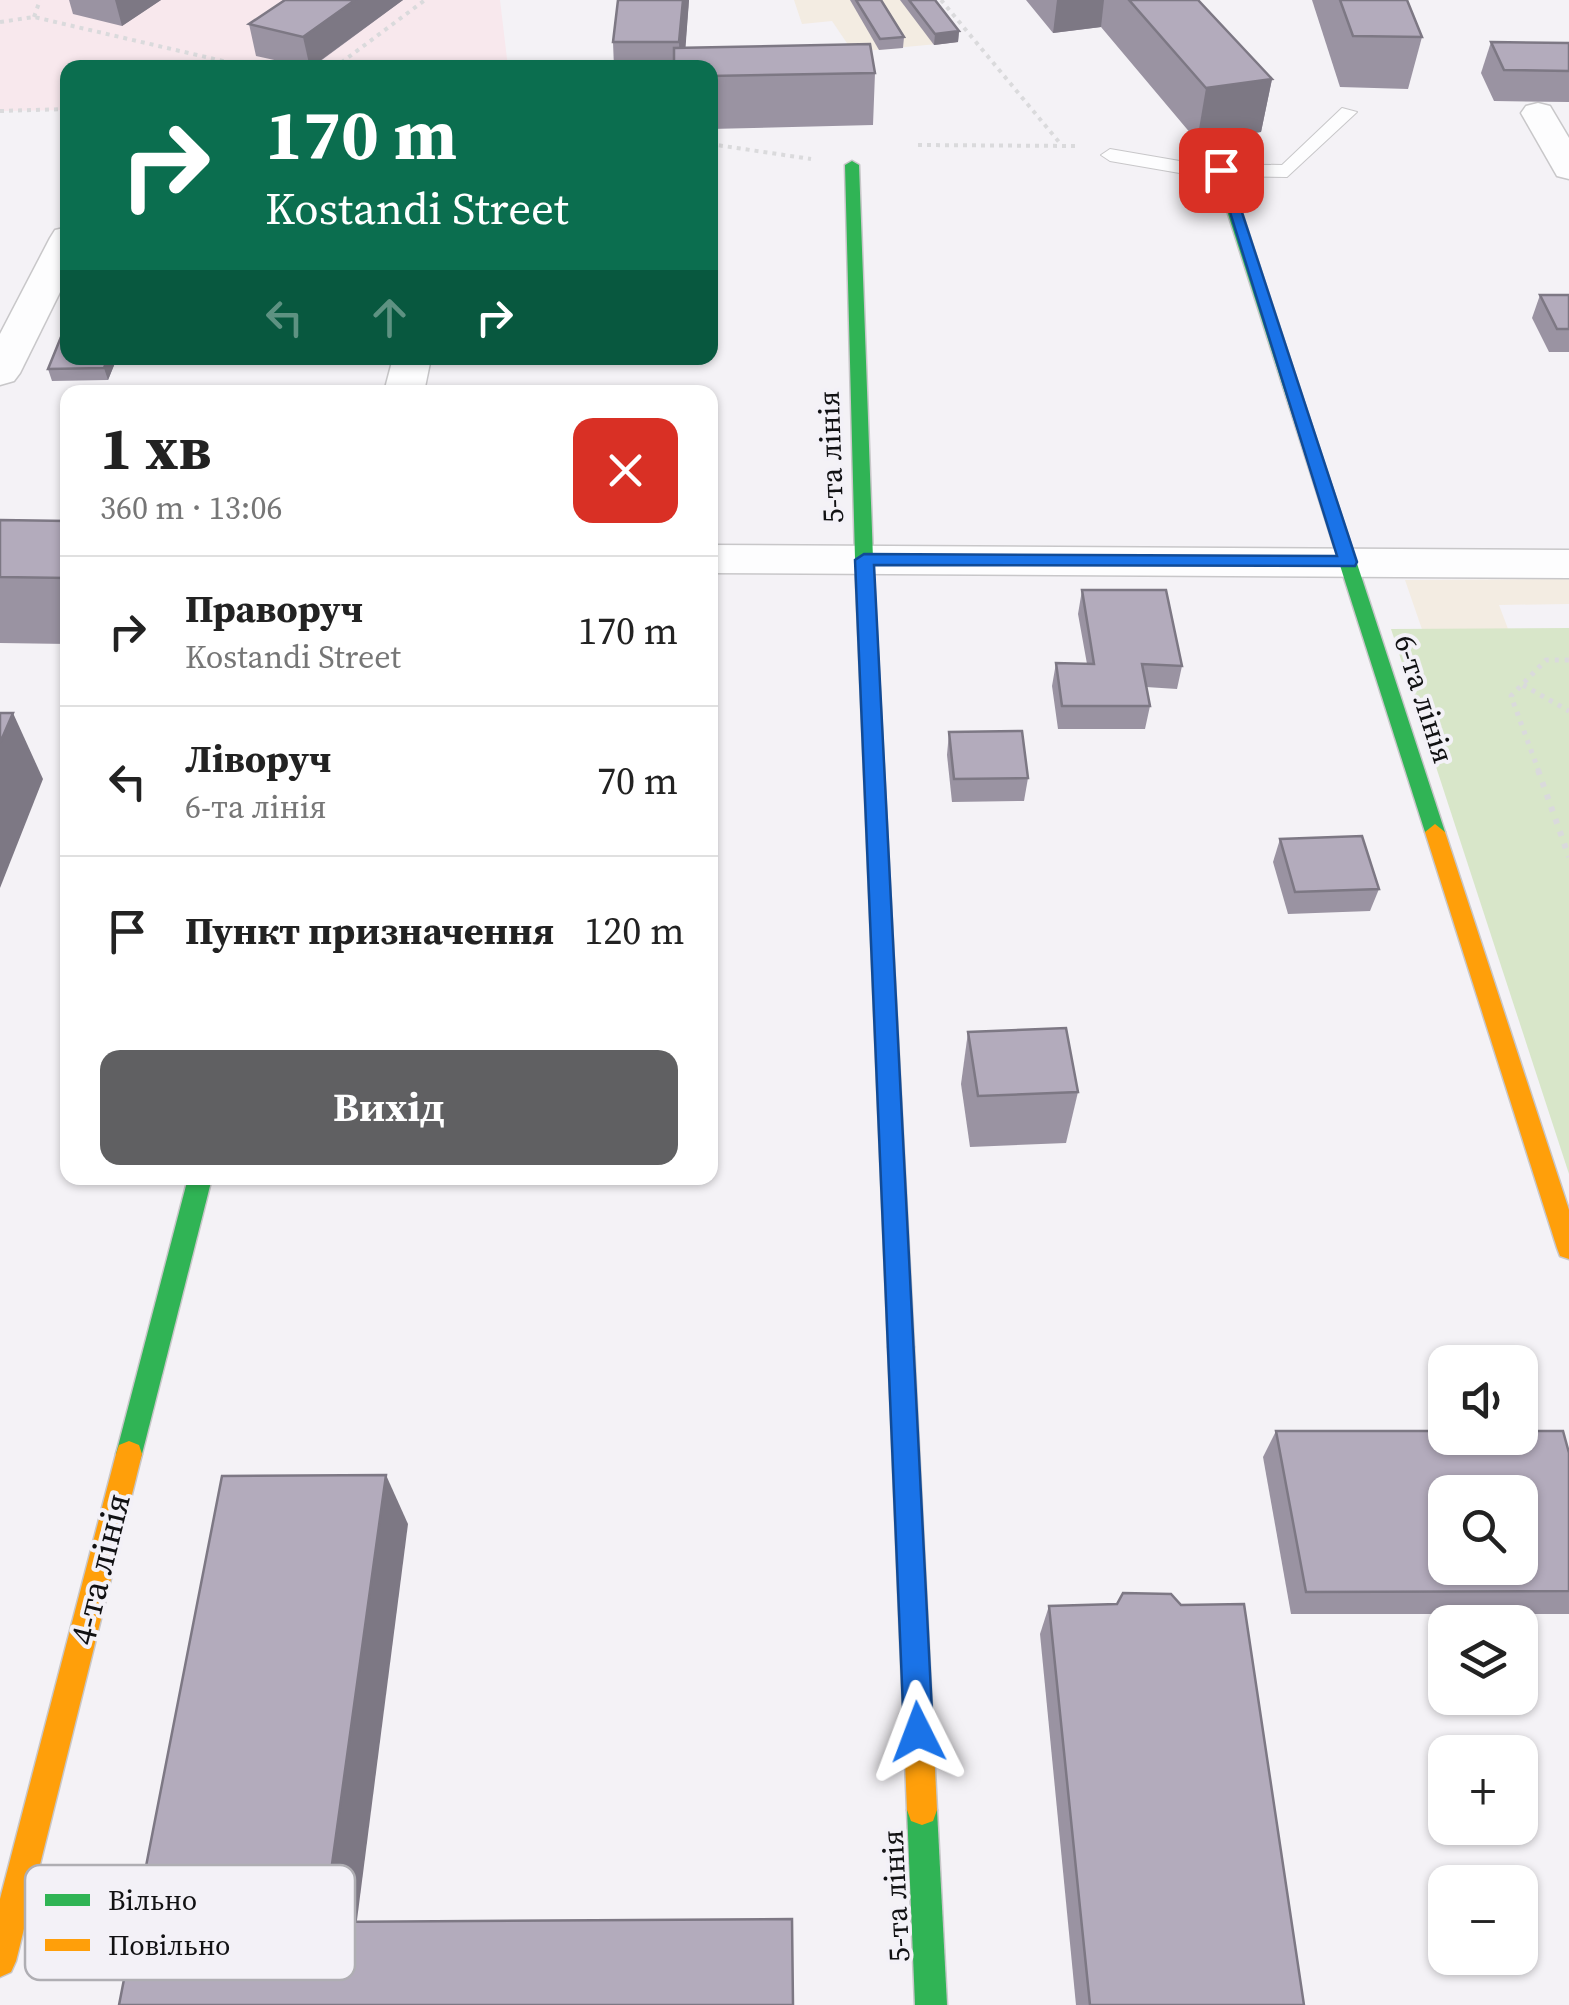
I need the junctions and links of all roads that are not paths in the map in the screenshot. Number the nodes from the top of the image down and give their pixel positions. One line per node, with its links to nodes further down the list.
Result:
1 (1348, 112): 6 (lane)
2 (1538, 113): 5 (street)
3 (1110, 154): 6 (lane)
4 (852, 166): 10 (street, 5-та лінія)
5 (1569, 169)
6 (1221, 170): 11 (street, 6-та лінія)
7 (60, 254): 8 (street)
8 (0, 373)
9 (718, 558): 10 (street)
10 (864, 560): 11 (street); 16 (street, 5-та лінія)
11 (1348, 562): 12 (street); 14 (street, 6-та лінія)
12 (1569, 564)
13 (198, 1185): 15 (street, 4-та лінія)
14 (1569, 1248)
15 (0, 1960)
16 (931, 2005)

